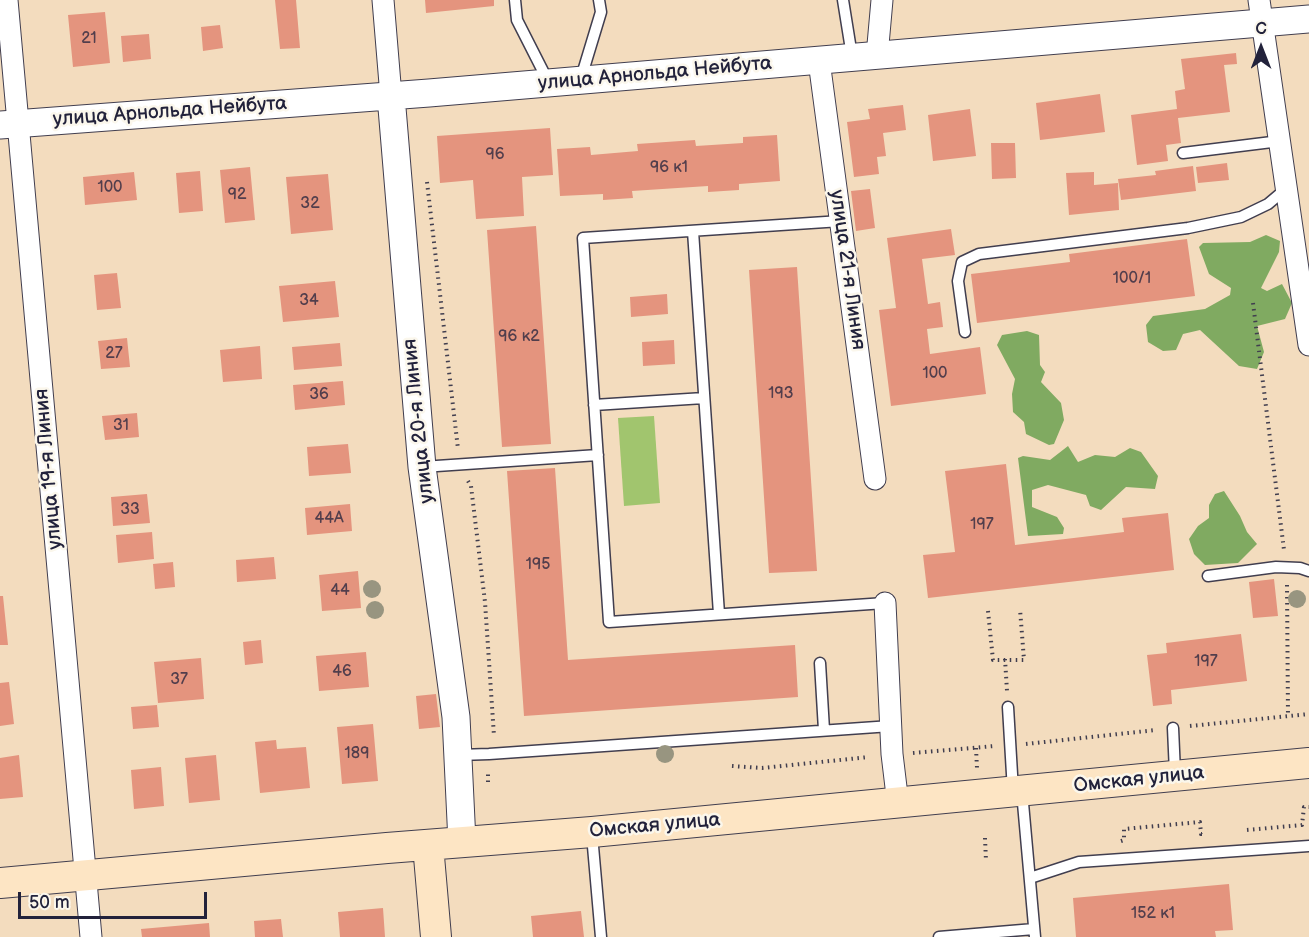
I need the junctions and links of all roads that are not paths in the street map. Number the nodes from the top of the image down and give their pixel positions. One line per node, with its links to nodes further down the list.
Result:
1 (7, 0): 14 (street, улица 19-я Линия)
2 (383, 0): 13 (street, улица 20-я Линия)
3 (515, 0): 12 (lane)
4 (599, 0): 11 (lane)
5 (843, 0): 9 (lane)
6 (882, 0): 9 (street)
7 (1261, 12): 8 (street, улица Арнольда Нейбута); 9 (street, улица Арнольда Нейбута); 15 (street)
8 (1309, 19)
9 (864, 57): 10 (street, улица Арнольда Нейбута)
10 (819, 61): 11 (street, улица Арнольда Нейбута); 18 (street, улица 21-я Линия)
11 (580, 80): 12 (street, улица Арнольда Нейбута)
12 (549, 83): 13 (street, улица Арнольда Нейбута)
13 (391, 96): 14 (street, улица Арнольда Нейбута); 25 (street, улица 20-я Линия)
14 (8, 124): 45 (street, улица 19-я Линия)
15 (1280, 141): 16 (lane); 17 (street)
16 (1183, 153)
17 (1287, 188): 20 (lane); 21 (street)
18 (840, 221): 19 (lane); 26 (street, улица 21-я Линия)
19 (693, 231): 22 (lane); 23 (lane)
20 (965, 332)
21 (1309, 345)
22 (704, 398): 23 (lane); 30 (lane)
23 (594, 405): 24 (lane)
24 (598, 455): 25 (lane); 30 (lane)
25 (422, 467): 36 (street, улица 20-я Линия)
26 (875, 479)
27 (1309, 571): 28 (lane)
28 (1208, 576)
29 (885, 603): 30 (lane); 33 (street)
30 (719, 614)
31 (820, 663): 35 (lane)
32 (1008, 707): 39 (lane)
33 (891, 726): 35 (lane); 40 (street)
34 (1173, 728): 38 (lane)
35 (824, 730): 36 (lane)
36 (459, 755): 42 (street, улица 20-я Линия)
37 (1309, 763): 38 (main road, Омская улица)
38 (1175, 777): 39 (main road, Омская улица)
39 (1017, 792): 40 (main road, Омская улица); 46 (lane)
40 (898, 804): 41 (main road, Омская улица)
41 (592, 832): 42 (main road, Омская улица); 51 (lane)
42 (462, 842): 43 (main road, Омская улица)
43 (428, 845): 45 (main road, Омская улица); 50 (main road)
44 (1309, 846): 46 (lane)
45 (86, 874): 47 (main road, Омская улица); 49 (street, улица 19-я Линия)
46 (1030, 878): 48 (lane)
47 (0, 883)
48 (1035, 933): 52 (lane)
49 (91, 937)
50 (436, 937)
51 (601, 937)
52 (939, 937)

